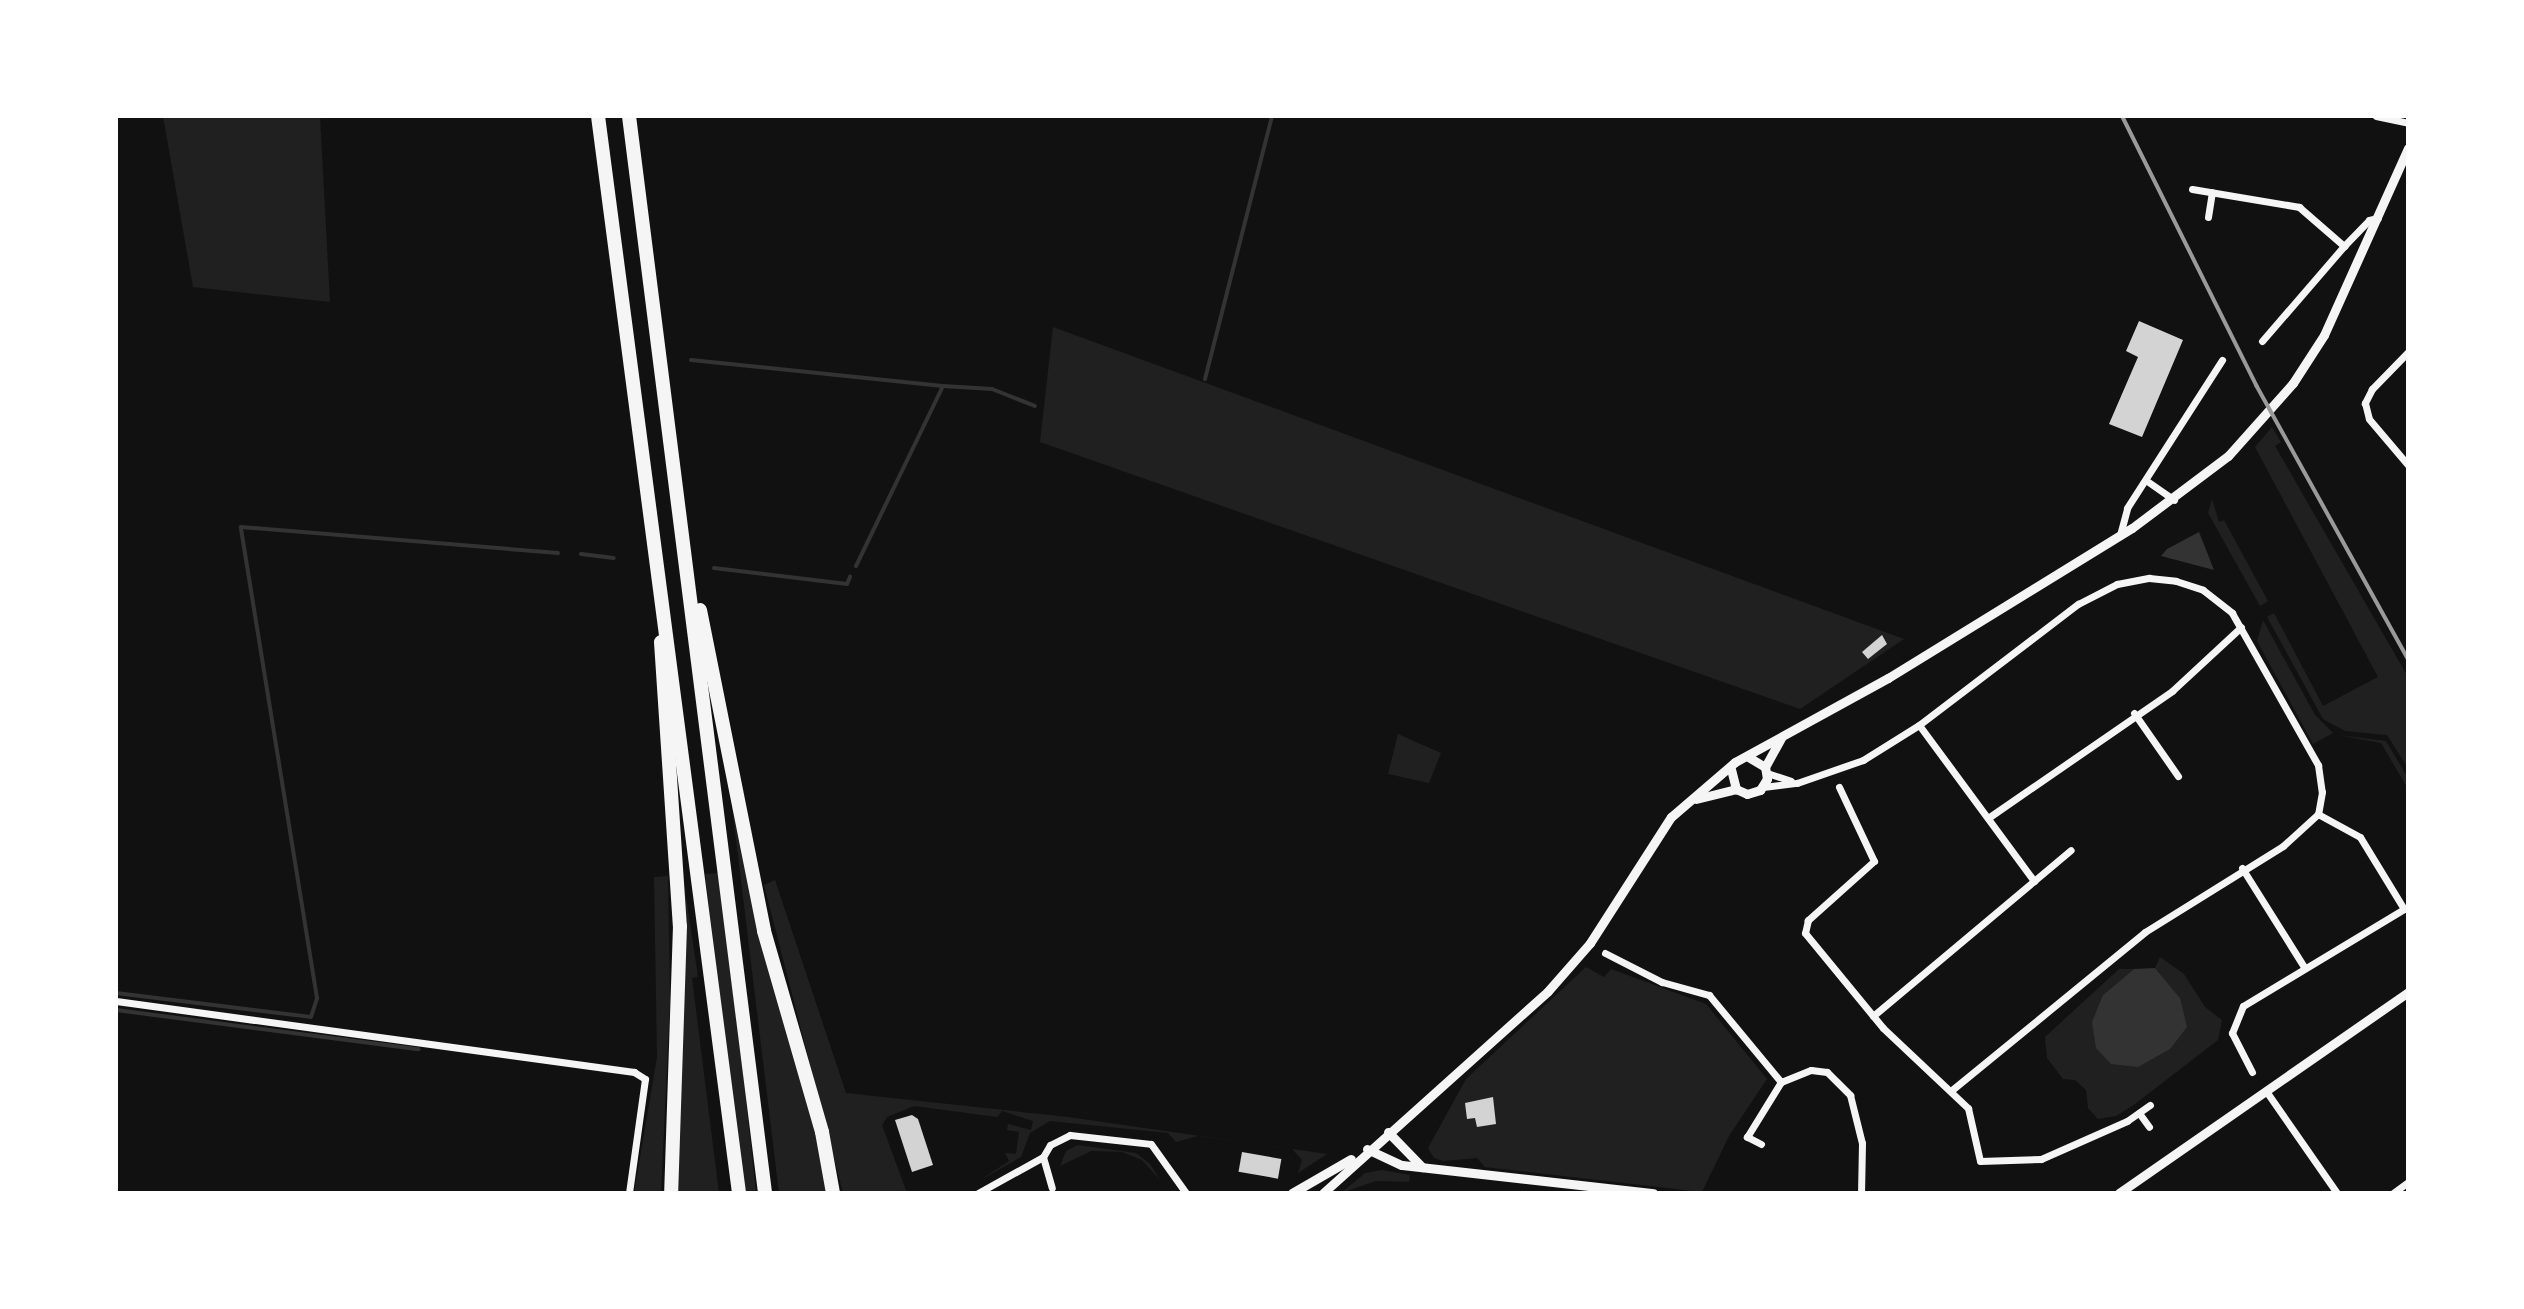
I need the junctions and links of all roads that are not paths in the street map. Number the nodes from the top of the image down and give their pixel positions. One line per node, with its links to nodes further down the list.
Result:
1 (598, 116): 19 (highway)
2 (629, 116): 16 (highway)
3 (2376, 116): 4 (street)
4 (2408, 123)
5 (2408, 148): 9 (street)
6 (2192, 189): 7 (street)
7 (2212, 192): 8 (street); 10 (street)
8 (2208, 217)
9 (2378, 218): 10 (street); 17 (street)
10 (2344, 246): 11 (street)
11 (2262, 341)
12 (2408, 352): 14 (street)
13 (2222, 360): 15 (street)
14 (2408, 465)
15 (2147, 481): 17 (street); 18 (street)
16 (676, 484): 64 (highway); 65 (highway)
17 (2174, 500): 18 (street)
18 (2120, 535): 23 (street)
19 (660, 578): 62 (highway); 63 (highway)
20 (2241, 627): 21 (street); 22 (street); 33 (street)
21 (2134, 713): 27 (street); 34 (street)
22 (1919, 725): 28 (street); 34 (street)
23 (1781, 738): 24 (street); 26 (street)
24 (1747, 756): 25 (street); 26 (street)
25 (1731, 769): 31 (street); 32 (street)
26 (1766, 770): 28 (street); 29 (street)
27 (2178, 776)
28 (1797, 783): 29 (street)
29 (1763, 787): 31 (street)
30 (1839, 787): 42 (street)
31 (1736, 789): 32 (street)
32 (1692, 800): 52 (street)
33 (2318, 814): 36 (street); 39 (street)
34 (1988, 818): 37 (street)
35 (2071, 850): 37 (street)
36 (2242, 868): 39 (street); 47 (street)
37 (2034, 881): 42 (street)
38 (1605, 953): 46 (street)
39 (2304, 967): 43 (street)
40 (2408, 992): 48 (street)
41 (116, 1001): 61 (street)
42 (1873, 1016): 47 (street)
43 (2236, 1047): 44 (street); 45 (street)
44 (2225, 1053)
45 (2252, 1072)
46 (1781, 1082): 53 (street); 71 (street)
47 (1953, 1089): 50 (street)
48 (2266, 1091): 72 (street); 73 (street)
49 (2150, 1105): 50 (street)
50 (2139, 1113): 51 (street)
51 (2149, 1127)
52 (1388, 1132): 54 (street); 56 (street)
53 (1761, 1144)
54 (1364, 1152): 56 (street); 57 (street); 67 (street)
55 (1043, 1157): 59 (street); 60 (street); 66 (street)
56 (1422, 1167): 70 (street)
57 (1338, 1177): 68 (street); 69 (street)
58 (2408, 1182): 74 (street)
59 (1052, 1188)
60 (1184, 1192)
61 (629, 1193)
62 (671, 1193)
63 (739, 1193)
64 (765, 1193)
65 (833, 1193)
66 (978, 1193)
67 (1292, 1193)
68 (1312, 1193)
69 (1323, 1193)
70 (1653, 1193)
71 (1861, 1193)
72 (2119, 1193)
73 (2337, 1193)
74 (2393, 1193)

